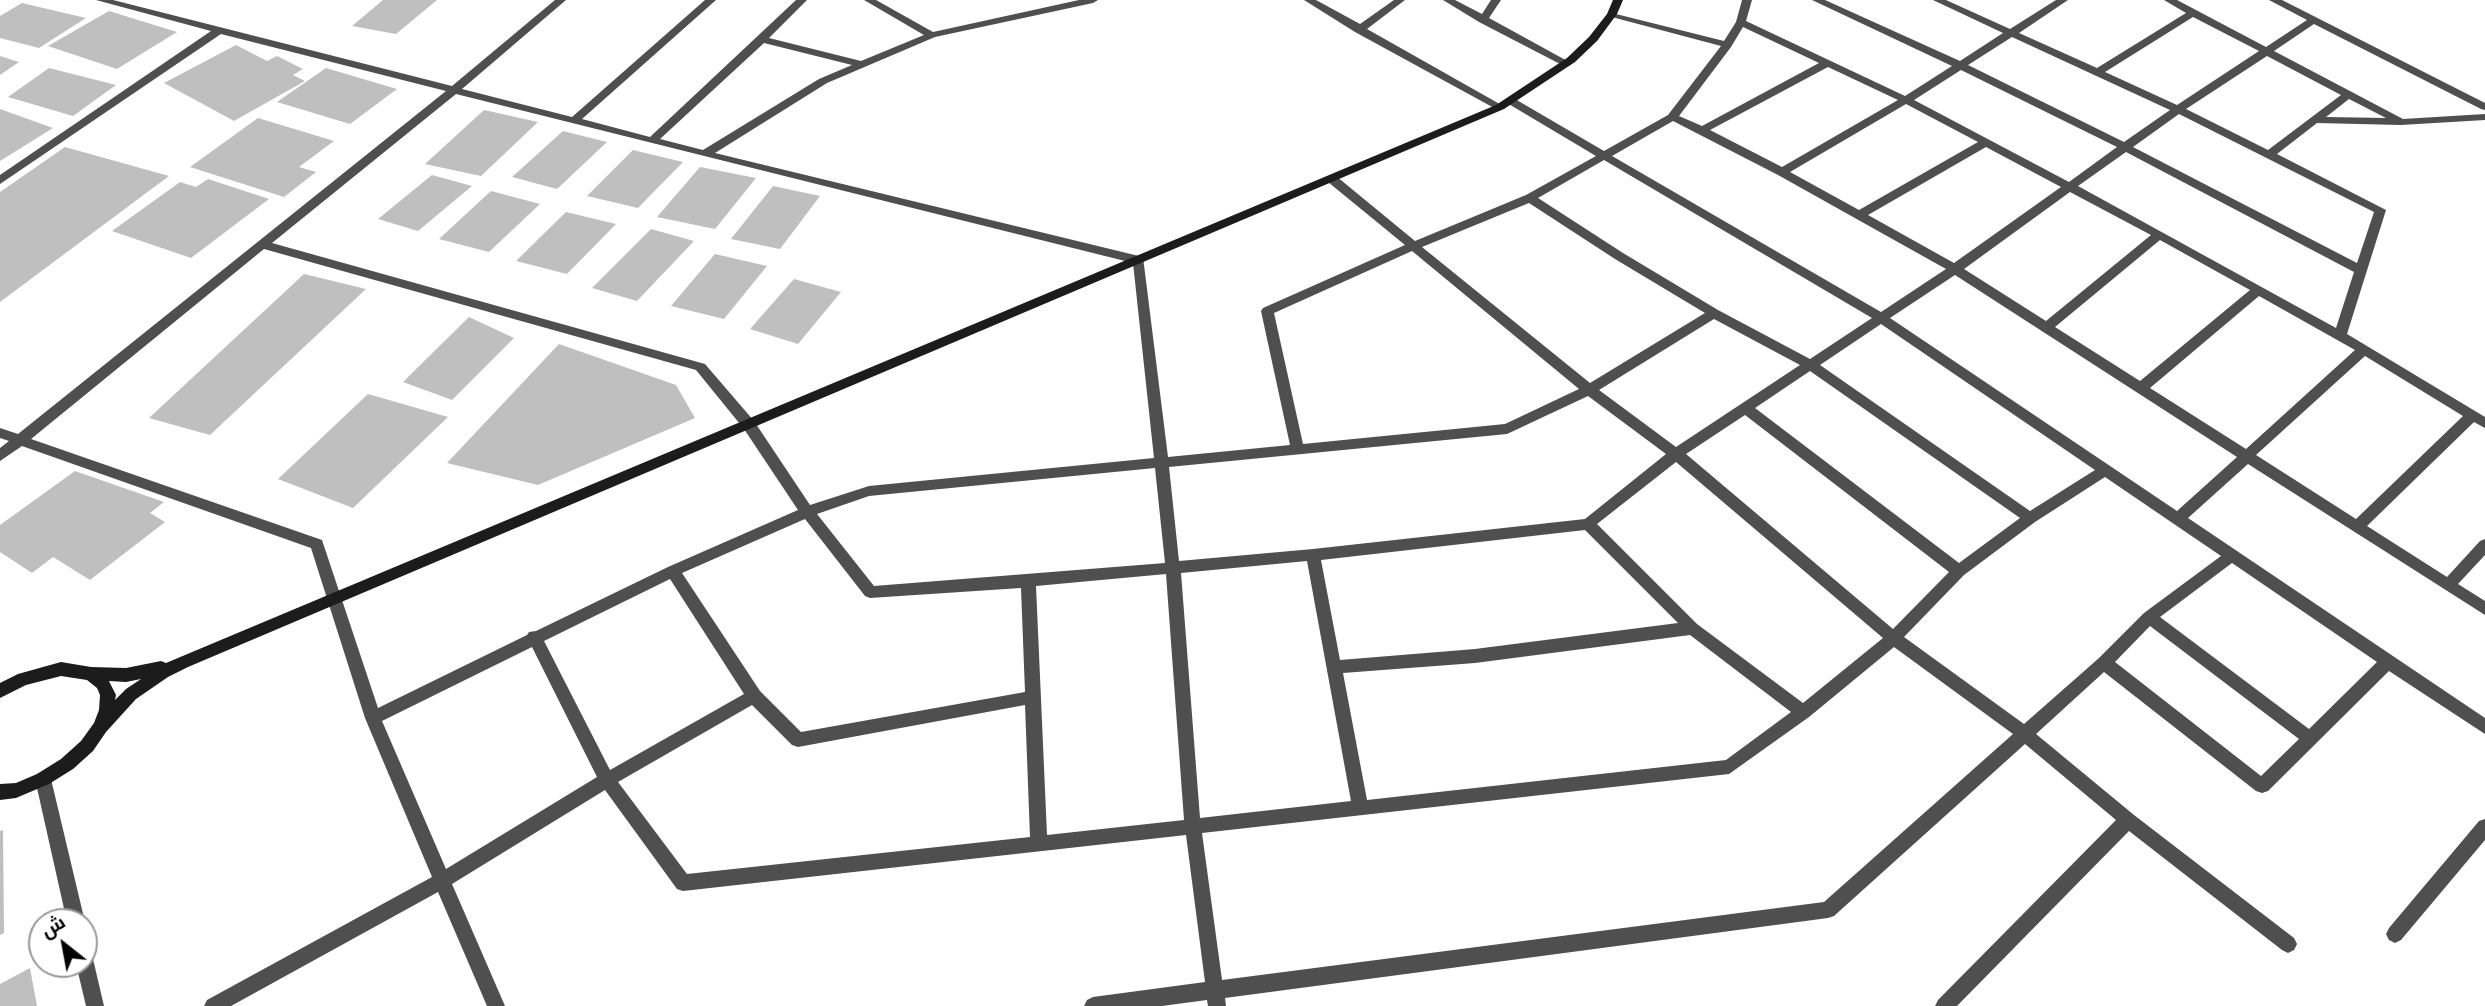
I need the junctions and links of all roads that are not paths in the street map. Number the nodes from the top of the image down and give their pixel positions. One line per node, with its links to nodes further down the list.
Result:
1 (101, 0): 24 (street)
2 (561, 0): 36 (street)
3 (710, 0): 44 (street)
4 (802, 0): 28 (street)
5 (869, 0): 18 (street)
6 (1089, 0): 27 (street)
7 (1309, 0): 25 (street)
8 (1400, 0): 25 (street)
9 (1448, 0): 21 (street)
10 (1496, 0): 21 (street)
11 (1618, 0): 20 (street)
12 (1747, 0): 23 (street)
13 (1817, 0): 34 (street)
14 (1938, 0): 26 (street)
15 (2063, 0): 26 (street)
16 (2169, 0): 19 (street)
17 (2274, 0): 22 (street)
18 (885, 3): 27 (street)
19 (2194, 12): 30 (street); 35 (street)
20 (1612, 13): 29 (street); 31 (street)
21 (1483, 20): 31 (street)
22 (2314, 20): 30 (street); 40 (street)
23 (1741, 22): 29 (street); 32 (street)
24 (220, 30): 36 (street); 56 (street)
25 (1359, 30): 39 (street)
26 (2011, 32): 34 (street); 35 (street)
27 (932, 35): 33 (street)
28 (762, 39): 33 (street); 48 (street)
29 (1727, 45): 42 (street)
30 (2265, 50): 37 (street); 41 (street)
31 (1566, 63): 39 (street)
32 (1827, 63): 38 (street); 47 (street)
33 (860, 64): 51 (street)
34 (1959, 65): 38 (street); 50 (street)
35 (2100, 71): 41 (street)
36 (454, 89): 44 (street); 61 (street)
37 (2348, 95): 45 (street); 46 (street)
38 (1906, 100): 49 (street); 54 (street)
39 (1505, 104): 53 (street); 55 (street)
40 (2485, 107)
41 (2178, 108): 50 (street); 52 (street)
42 (1672, 117): 47 (street); 53 (street)
43 (2485, 117): 46 (street)
44 (575, 120): 48 (street)
45 (2316, 120): 46 (street); 52 (street)
46 (2401, 122)
47 (1702, 130): 54 (street)
48 (653, 140): 51 (street)
49 (1985, 143): 57 (street); 59 (street)
50 (2125, 147): 57 (street); 65 (street)
51 (705, 154): 63 (street)
52 (2270, 155): 65 (street)
53 (1605, 157): 58 (street); 68 (street)
54 (1782, 172): 59 (street)
55 (1332, 179): 62 (street); 63 (street)
56 (0, 180)
57 (2071, 187): 60 (street); 64 (street)
58 (1530, 198): 62 (street); 67 (street)
59 (1859, 215): 64 (street)
60 (2159, 234): 66 (street); 69 (street)
61 (261, 244): 78 (street); 80 (street)
62 (1413, 246): 74 (street); 81 (street)
63 (1139, 260): 78 (street); 85 (street)
64 (1955, 269): 68 (street); 69 (street)
65 (2361, 270): 70 (street)
66 (2258, 289): 70 (street); 73 (street)
67 (1714, 313): 72 (street); 74 (street)
68 (1881, 318): 72 (street); 86 (street)
69 (2047, 327): 73 (street)
70 (2340, 335): 71 (street)
71 (2364, 349): 76 (street); 83 (street)
72 (1810, 365): 75 (street); 88 (street)
73 (2141, 388): 83 (street)
74 (1589, 390): 81 (street); 82 (street)
75 (1746, 408): 82 (street); 96 (street)
76 (2472, 416): 77 (street); 91 (street)
77 (2485, 423)
78 (749, 425): 87 (street); 100 (street)
79 (0, 433): 80 (street)
80 (20, 440): 84 (street); 100 (street)
81 (1298, 451): 85 (street)
82 (1676, 454): 90 (street); 105 (street)
83 (2247, 455): 89 (street); 91 (street)
84 (0, 456)
85 (1160, 465): 87 (street); 95 (street)
86 (2105, 470): 88 (street); 89 (street)
87 (807, 512): 97 (street); 98 (street)
88 (2030, 518): 96 (street)
89 (2178, 519): 94 (street)
90 (1588, 524): 93 (street); 103 (street)
91 (2358, 526): 99 (street)
92 (2485, 545): 99 (street)
93 (1313, 555): 95 (street); 109 (street)
94 (2232, 555): 102 (street); 107 (street)
95 (1173, 568): 98 (street); 126 (street)
96 (1959, 570): 105 (street)
97 (673, 571): 104 (street); 112 (street)
98 (1028, 581): 113 (street)
99 (2448, 586): 101 (street)
100 (336, 598): 106 (street); 115 (street)
101 (2485, 609)
102 (2149, 617): 108 (street); 119 (street)
103 (1692, 628): 109 (street); 114 (street)
104 (534, 637): 115 (street); 121 (street)
105 (1894, 639): 114 (street); 118 (street)
106 (183, 662): 110 (street); 116 (street)
107 (2388, 662): 117 (street); 119 (street)
108 (2104, 663): 118 (street); 119 (street)
109 (1336, 667): 123 (street)
110 (91, 674): 111 (street); 116 (street)
111 (0, 688)
112 (754, 696): 113 (street); 121 (street)
113 (1034, 697): 127 (street)
114 (1803, 712): 123 (street)
115 (373, 718): 128 (street)
116 (100, 727): 120 (street)
117 (2485, 727)
118 (2025, 733): 124 (street); 133 (street)
119 (2309, 738)
120 (43, 779): 122 (street); 129 (street)
121 (607, 780): 127 (street); 128 (street)
122 (0, 792)
123 (1360, 808): 126 (street)
124 (2128, 820): 131 (street); 138 (street)
125 (2485, 827): 130 (street)
126 (1194, 828): 127 (street); 133 (street)
127 (1039, 841)
128 (441, 881): 135 (street); 136 (street)
129 (73, 908)
130 (2395, 934)
131 (2288, 944)
132 (88, 978): 134 (street)
133 (1216, 998): 137 (street)
134 (95, 1006)
135 (213, 1006)
136 (496, 1006)
137 (1093, 1006)
138 (1944, 1006)

